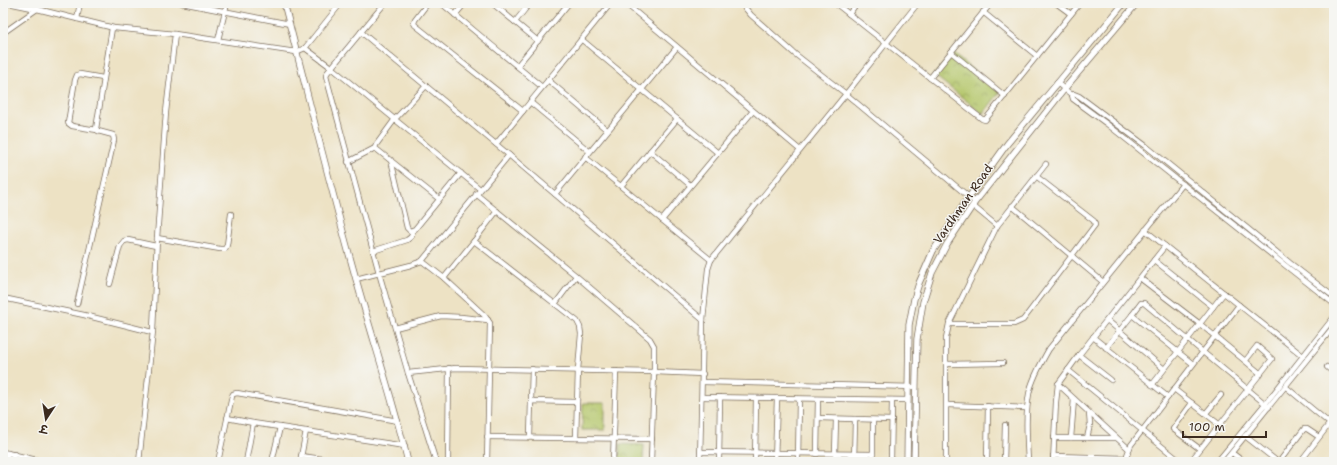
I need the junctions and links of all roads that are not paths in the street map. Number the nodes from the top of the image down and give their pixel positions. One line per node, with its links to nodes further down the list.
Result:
1 (8, 3): 26 (street)
2 (37, 3): 26 (street)
3 (80, 3): 32 (street)
4 (182, 3): 27 (street)
5 (226, 3): 27 (street)
6 (284, 3): 34 (street)
7 (341, 3): 44 (street)
8 (385, 3): 36 (street)
9 (428, 3): 62 (street)
10 (441, 3): 31 (street)
11 (465, 3): 31 (street)
12 (492, 3): 33 (street)
13 (530, 3): 33 (street)
14 (569, 3): 41 (street)
15 (611, 3): 40 (street)
16 (625, 3): 43 (street)
17 (741, 3): 58 (street)
18 (835, 3): 29 (street)
19 (857, 3): 29 (street)
20 (918, 3): 42 (street)
21 (991, 3): 28 (street)
22 (1056, 3): 30 (street)
23 (1080, 3): 30 (street)
24 (1124, 3): 53 (street, Vardhman Road)
25 (1137, 3): 57 (street, Vardhman Road)
26 (37, 9): 32 (street); 37 (street)
27 (224, 12): 34 (street); 39 (street)
28 (983, 12): 46 (street); 47 (street)
29 (849, 14): 42 (street)
30 (1071, 14): 47 (street)
31 (455, 15): 48 (street)
32 (78, 19): 35 (street)
33 (515, 22): 41 (street)
34 (290, 24): 45 (street)
35 (112, 28): 38 (street); 50 (street)
36 (361, 32): 49 (street); 54 (street)
37 (3, 33)
38 (175, 34): 39 (street); 97 (street)
39 (218, 40): 45 (street)
40 (581, 40): 52 (street); 56 (street)
41 (538, 41): 48 (street)
42 (886, 43): 51 (street); 58 (street)
43 (677, 47): 56 (street); 63 (street)
44 (305, 48): 45 (street); 49 (street)
45 (296, 52): 110 (street)
46 (951, 52): 51 (street); 60 (street)
47 (1037, 56): 60 (street)
48 (517, 66): 55 (street)
49 (332, 68): 65 (street); 77 (street)
50 (103, 78): 66 (street); 66 (street)
51 (930, 78): 60 (street)
52 (548, 80): 55 (street); 67 (street)
53 (1057, 83): 57 (street); 87 (street, Vardhman Road)
54 (426, 86): 65 (street); 68 (street)
55 (542, 87): 61 (street)
56 (641, 89): 64 (street); 67 (street)
57 (1064, 89): 59 (street); 89 (street, Vardhman Road)
58 (846, 94): 70 (street); 87 (street)
59 (1072, 95): 81 (street); 114 (street)
60 (1005, 96)
61 (530, 102): 62 (street); 71 (street)
62 (523, 111): 68 (street)
63 (753, 111): 70 (street); 73 (street)
64 (677, 119): 72 (street); 73 (street)
65 (395, 120): 69 (street); 79 (street)
66 (97, 130): 116 (street)
67 (607, 130): 71 (street)
68 (496, 144): 74 (street)
69 (375, 148): 76 (street); 77 (street)
70 (800, 150): 103 (street)
71 (589, 151): 75 (street)
72 (650, 151): 82 (street); 83 (street)
73 (718, 153): 82 (street)
74 (509, 155): 84 (street); 86 (street)
75 (585, 157): 83 (street); 86 (street)
76 (391, 160): 88 (street); 96 (street)
77 (348, 162): 101 (street)
78 (1046, 164): 80 (street)
79 (460, 173): 84 (street); 88 (street)
80 (1036, 176): 90 (street); 102 (street)
81 (1183, 184): 95 (street); 118 (street)
82 (690, 185): 93 (street)
83 (620, 186): 93 (street)
84 (480, 189): 85 (street)
85 (476, 194): 91 (street); 105 (street)
86 (555, 194): 124 (street)
87 (969, 196): 89 (street); 161 (street, Vardhman Road)
88 (439, 199): 96 (street)
89 (974, 204): 94 (street); 162 (street, Vardhman Road)
90 (1012, 206): 94 (street); 102 (street)
91 (497, 211): 98 (street); 107 (street)
92 (231, 214): 97 (street)
93 (662, 220): 103 (street)
94 (997, 226): 126 (street)
95 (1145, 230): 100 (street); 111 (street)
96 (414, 231): 101 (street)
97 (157, 238): 99 (street)
98 (474, 241): 108 (street); 117 (street)
99 (156, 246): 112 (street); 131 (street)
100 (1165, 246): 104 (street); 113 (street)
101 (373, 251): 106 (street)
102 (1072, 256): 111 (street); 126 (street)
103 (711, 260): 124 (street)
104 (1154, 260): 109 (street); 120 (street)
105 (422, 261): 106 (street); 108 (street)
106 (379, 273): 110 (street); 129 (street)
107 (576, 276): 117 (street); 153 (street)
108 (444, 278): 123 (street)
109 (1140, 278): 125 (street); 127 (street)
110 (356, 279): 193 (street)
111 (1104, 282): 183 (street)
112 (110, 284)
113 (1224, 293): 119 (street); 120 (street)
114 (1334, 297)
115 (3, 298): 131 (street)
116 (77, 304)
117 (555, 304): 149 (street)
118 (1334, 304)
119 (1239, 305): 132 (street); 139 (street)
120 (1212, 307): 127 (street)
121 (1132, 315): 130 (street); 134 (street); 136 (street)
122 (1334, 316): 139 (street)
123 (488, 320): 129 (street); 145 (street)
124 (703, 320): 155 (street)
125 (1107, 320): 130 (street); 133 (street)
126 (949, 324): 142 (street)
127 (1200, 324): 132 (street); 134 (street)
128 (1334, 326): 163 (street)
129 (395, 328): 152 (street)
130 (1119, 330): 135 (street); 148 (street)
131 (152, 332): 236 (street)
132 (1215, 336): 137 (street); 140 (street)
133 (1093, 338): 135 (street); 138 (street)
134 (1188, 339): 136 (street); 137 (street)
135 (1106, 348): 160 (street)
136 (1178, 352): 143 (street); 148 (street)
137 (1203, 352): 143 (street); 165 (street)
138 (1079, 355): 150 (street); 157 (street)
139 (1303, 356): 182 (street)
140 (1246, 360): 156 (street); 156 (street)
141 (1003, 363): 142 (street)
142 (946, 364): 180 (street)
143 (1193, 364): 164 (street)
144 (449, 368): 145 (street); 152 (street); 244 (street)
145 (489, 368): 147 (street); 203 (street)
146 (1327, 368): 154 (street)
147 (532, 369): 149 (street); 177 (street)
148 (1164, 369): 160 (street)
149 (578, 370): 151 (street); 178 (street)
150 (1068, 370): 159 (street); 200 (street)
151 (616, 371): 153 (street); 207 (street)
152 (408, 372): 243 (street)
153 (654, 372): 155 (street); 212 (street)
154 (1334, 373)
155 (703, 374): 158 (street)
156 (1261, 374): 165 (street)
157 (1111, 380)
158 (702, 382): 161 (street); 167 (street)
159 (1058, 384): 174 (street); 208 (street)
160 (1152, 385): 169 (street)
161 (908, 386): 162 (street); 176 (street, Vardhman Road)
162 (916, 387): 257 (street, Vardhman Road)
163 (1286, 387): 182 (street); 196 (street)
164 (1174, 389): 169 (street); 179 (street)
165 (1248, 390): 182 (street); 197 (street)
166 (1221, 394): 185 (street)
167 (702, 397): 168 (street); 217 (street)
168 (720, 397): 170 (street); 218 (street)
169 (1168, 397): 200 (street)
170 (756, 398): 171 (street); 219 (street)
171 (776, 398): 172 (street); 220 (street)
172 (799, 399): 173 (street); 223 (street)
173 (818, 399): 175 (street); 187 (street)
174 (1074, 399): 184 (street); 209 (street)
175 (892, 400): 176 (street); 192 (street)
176 (908, 400): 256 (street, Vardhman Road)
177 (531, 401): 178 (street); 204 (street)
178 (577, 402): 206 (street)
179 (1192, 403): 185 (street); 215 (street)
180 (947, 405): 181 (street); 258 (street)
181 (988, 406): 183 (street); 259 (street)
182 (1267, 406): 202 (street); 265 (street)
183 (1027, 408): 261 (street)
184 (1089, 413): 210 (street); 211 (street)
185 (1206, 414): 197 (street)
186 (227, 418): 193 (street); 194 (street); 237 (street)
187 (818, 418): 189 (street); 224 (street)
188 (1334, 418): 196 (street)
189 (836, 419): 190 (street); 225 (street)
190 (855, 419): 191 (street); 226 (street)
191 (873, 420): 192 (street); 227 (street)
192 (892, 420): 255 (street)
193 (398, 421): 213 (street)
194 (253, 423): 198 (street); 238 (street)
195 (1005, 424): 260 (street)
196 (1330, 424): 199 (street); 205 (street)
197 (1220, 425): 215 (street)
198 (280, 427): 201 (street); 239 (street)
199 (1334, 428)
200 (1143, 430): 214 (street); 263 (street)
201 (306, 431): 213 (street); 228 (street)
202 (1245, 436): 221 (street); 268 (street)
203 (488, 437): 204 (street); 245 (street)
204 (530, 437): 206 (street)
205 (1319, 437): 268 (street); 269 (street)
206 (576, 438): 207 (street)
207 (614, 438): 212 (street); 246 (street)
208 (1054, 438): 209 (street); 229 (street)
209 (1071, 438): 210 (street)
210 (1087, 438): 211 (street)
211 (1116, 438): 214 (street)
212 (652, 439): 247 (street)
213 (404, 446): 242 (street)
214 (1129, 449): 231 (street)
215 (1200, 449): 264 (street)
216 (5, 452): 222 (street); 233 (street)
217 (701, 452): 218 (street); 248 (street)
218 (719, 452): 219 (street); 249 (street)
219 (755, 453): 220 (street); 250 (street)
220 (775, 453): 223 (street); 251 (street)
221 (1232, 453): 266 (street); 267 (street)
222 (14, 454): 232 (street); 234 (street)
223 (798, 454): 224 (street); 252 (street)
224 (817, 454): 225 (street)
225 (836, 454): 226 (street)
226 (854, 454): 227 (street); 253 (street)
227 (873, 454): 254 (street)
228 (301, 456): 240 (street); 241 (street)
229 (1053, 456): 230 (street); 262 (street)
230 (1088, 459): 231 (street)
231 (1126, 460)
232 (37, 461): 235 (street)
233 (5, 462)
234 (12, 462)
235 (45, 462)
236 (139, 462)
237 (218, 462)
238 (246, 462)
239 (272, 462)
240 (300, 462)
241 (344, 462)
242 (408, 462)
243 (436, 462)
244 (448, 462)
245 (487, 462)
246 (613, 462)
247 (651, 462)
248 (700, 462)
249 (719, 462)
250 (755, 462)
251 (775, 462)
252 (798, 462)
253 (854, 462)
254 (873, 462)
255 (891, 462)
256 (907, 462)
257 (914, 462)
258 (946, 462)
259 (988, 462)
260 (1004, 462)
261 (1028, 462)
262 (1053, 462)
263 (1181, 462)
264 (1190, 462)
265 (1217, 462)
266 (1224, 462)
267 (1244, 462)
268 (1278, 462)
269 (1300, 462)

